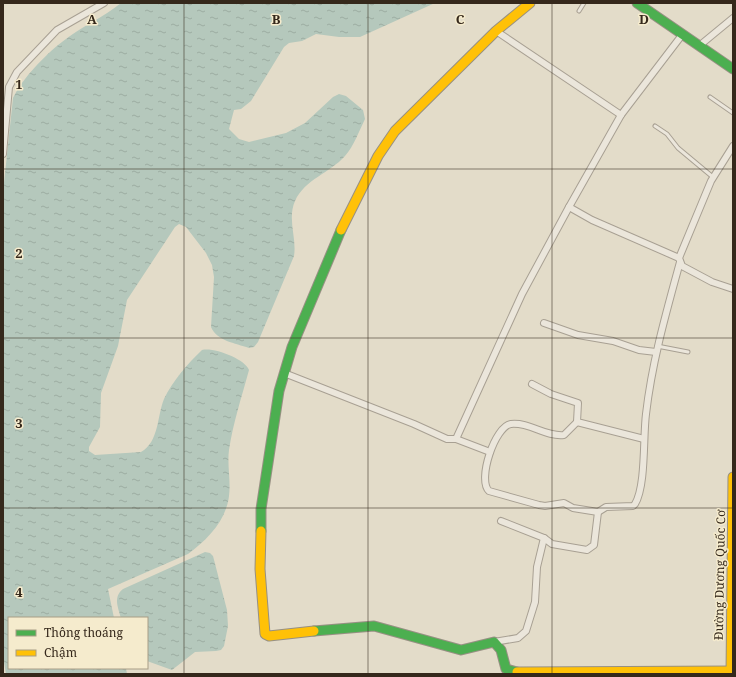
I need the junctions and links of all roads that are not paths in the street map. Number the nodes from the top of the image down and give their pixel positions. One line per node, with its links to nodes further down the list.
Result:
1 (104, 3): 16 (street)
2 (530, 3): 7 (street)
3 (584, 3): 5 (lane)
4 (637, 3): 8 (street)
5 (579, 11)
6 (733, 18): 9 (street)
7 (496, 31): 13 (street); 24 (street)
8 (682, 35): 9 (street); 13 (street)
9 (699, 46): 10 (street)
10 (733, 68)
11 (710, 97): 12 (lane)
12 (733, 113)
13 (621, 115): 18 (street)
14 (656, 126): 17 (lane)
15 (733, 146): 17 (street)
16 (3, 154)
17 (714, 178): 19 (street)
18 (570, 208): 19 (street); 27 (street)
19 (680, 260): 20 (street); 22 (street)
20 (733, 289)
21 (544, 323): 22 (street)
22 (657, 349): 23 (lane); 28 (street)
23 (688, 352)
24 (284, 373): 27 (street); 35 (street)
25 (532, 384): 26 (street)
26 (577, 422): 28 (street); 29 (street)
27 (456, 439): 29 (street)
28 (644, 439): 31 (street)
29 (490, 452): 31 (street)
30 (733, 476): 34 (street, Đường Dương Quốc Cơ)
31 (598, 512): 33 (street)
32 (501, 521): 33 (street)
33 (544, 538): 35 (street)
34 (732, 568): 36 (street, Đường Dương Quốc Cơ)
35 (494, 642): 36 (street)
36 (732, 673)

